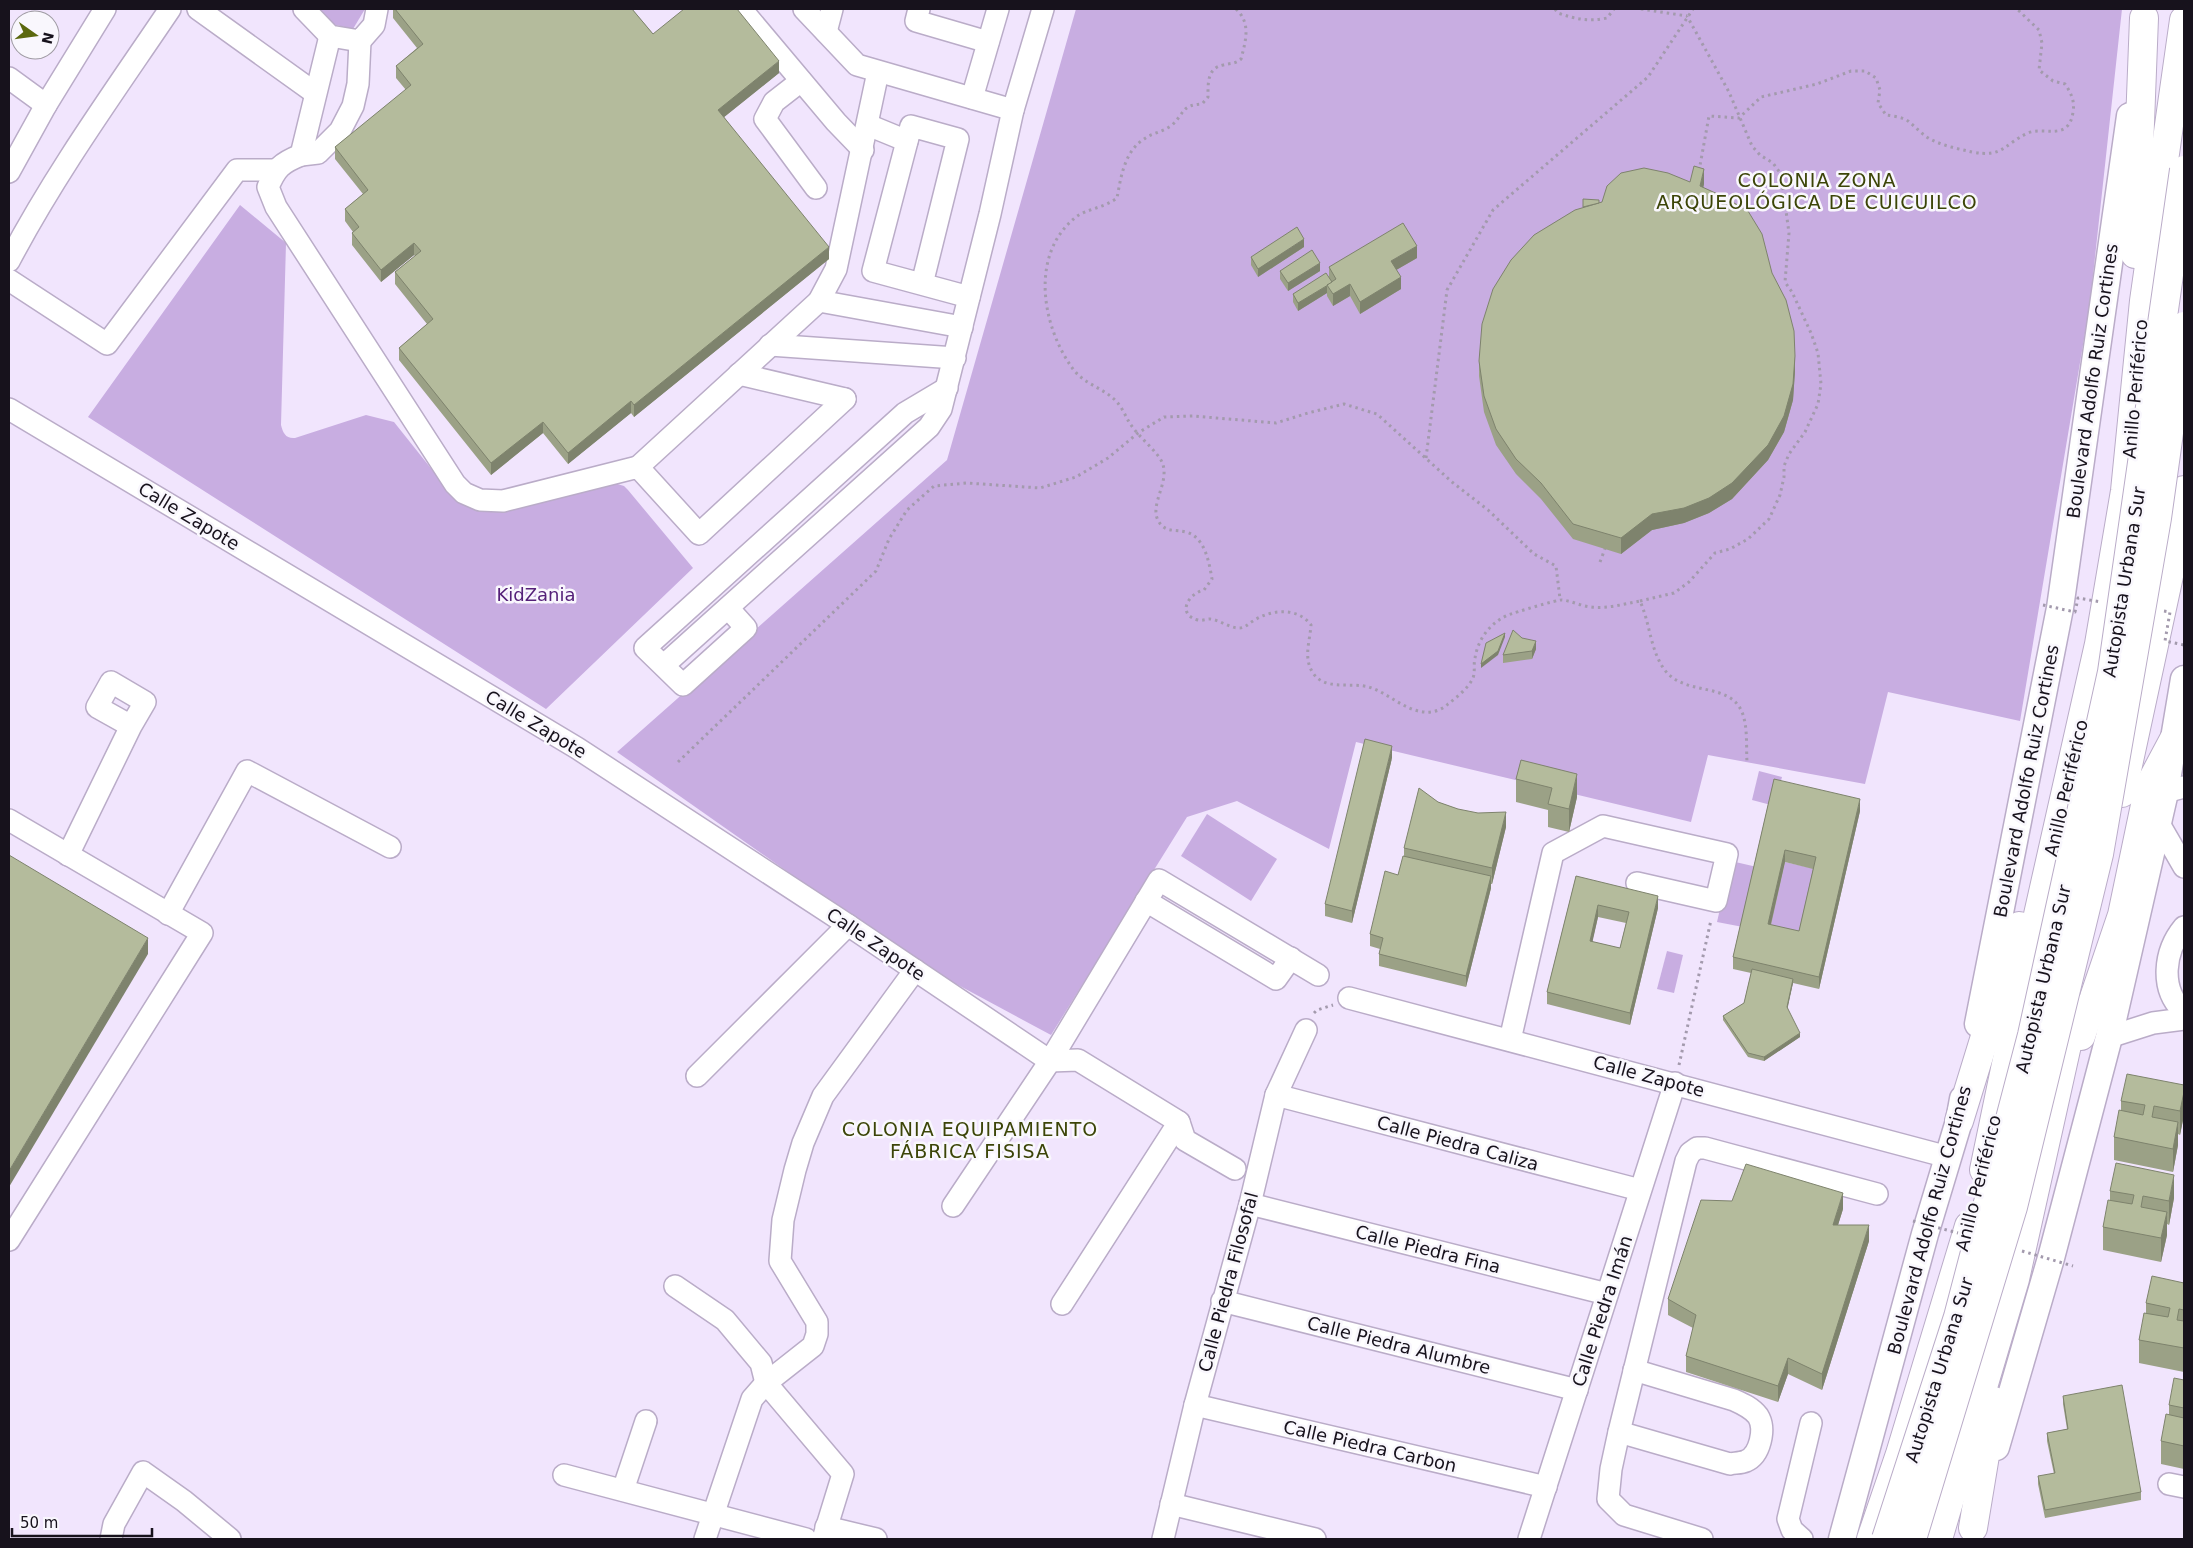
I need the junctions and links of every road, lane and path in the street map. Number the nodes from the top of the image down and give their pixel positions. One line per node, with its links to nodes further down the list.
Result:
1 (105, 9): 30 (street)
2 (170, 9): 42 (street)
3 (198, 9): 28 (street)
4 (304, 9): 22 (street)
5 (378, 9): 23 (street)
6 (742, 9): 27 (street)
7 (804, 9): 21 (street)
8 (832, 9): 21 (street)
9 (919, 9): 24 (street)
10 (998, 9): 24 (street)
11 (1042, 9): 31 (street)
12 (1236, 9): 54 (path)
13 (1555, 9): 14 (path)
14 (1614, 9)
15 (1641, 9): 19 (path)
16 (1693, 9): 19 (path)
17 (2017, 9): 32 (path)
18 (2145, 14): 58 (highway); 92 (main road, Boulevard Adolfo Ruiz Cortines)
19 (1687, 16): 32 (path); 55 (path)
20 (2184, 20): 58 (highway, Anillo Periférico)
21 (826, 32): 25 (street)
22 (330, 36): 23 (street); 28 (street)
23 (360, 41): 36 (street)
24 (988, 42): 29 (street)
25 (878, 72): 29 (street); 33 (street)
26 (9, 78): 30 (street)
27 (801, 80): 35 (street); 41 (street)
28 (315, 94): 36 (street)
29 (972, 98): 31 (street)
30 (46, 105): 39 (street)
31 (1012, 110): 45 (street)
32 (1739, 118): 40 (path); 62 (path)
33 (868, 125): 34 (street); 35 (street)
34 (907, 141): 44 (street); 44 (street)
35 (863, 150): 46 (street)
36 (301, 155): 37 (street)
37 (275, 170): 43 (street); 56 (street)
38 (2184, 170): 133 (highway, Autopista Urbana Sur, bridge)
39 (9, 172)
40 (1697, 180)
41 (816, 188)
42 (9, 260)
43 (9, 280)
44 (922, 284): 45 (street)
45 (969, 297): 48 (street)
46 (818, 301): 48 (street); 49 (street)
47 (2184, 326): 134 (highway, Autopista Urbana Sur, bridge)
48 (962, 327): 50 (street)
49 (770, 345): 50 (street); 51 (street)
50 (955, 358): 52 (street)
51 (739, 374): 56 (street); 56 (street)
52 (947, 388): 52 (street)
53 (9, 409): 78 (street, Calle Zapote)
54 (1138, 433): 55 (path); 61 (path); 67 (path)
55 (1426, 458): 61 (path)
56 (638, 467)
57 (2184, 490): 94 (highway)
58 (2126, 491): 65 (highway, Anillo Periférico)
59 (1608, 537): 60 (path)
60 (1600, 562)
61 (1560, 599): 62 (path)
62 (1640, 601): 68 (path)
63 (2184, 678): 66 (main road)
64 (132, 726): 73 (street)
65 (2078, 733): 92 (highway); 132 (highway, Anillo Periférico)
66 (2174, 739): 69 (main road); 94 (highway)
67 (678, 762)
68 (1747, 762)
69 (2175, 789): 71 (main road)
70 (9, 820): 73 (street)
71 (2158, 822): 74 (street); 86 (main road)
72 (390, 847): 76 (street)
73 (68, 855): 76 (street)
74 (2184, 867)
75 (1637, 882): 87 (street)
76 (168, 914): 101 (street)
77 (1711, 920): 90 (path)
78 (848, 925): 80 (street, Calle Zapote); 89 (street)
79 (2184, 927): 83 (street)
80 (914, 970): 88 (street, Calle Zapote); 108 (street)
81 (1318, 974): 88 (street)
82 (1349, 998): 87 (street, Calle Zapote)
83 (2184, 1012)
84 (2184, 1019): 86 (street)
85 (1306, 1030): 91 (street, Calle Piedra Filosofal)
86 (2109, 1037): 120 (main road)
87 (1510, 1040): 90 (street, Calle Zapote)
88 (1050, 1061): 93 (street); 100 (street)
89 (697, 1076)
90 (1674, 1083): 95 (street, Calle Zapote); 97 (street, Calle Piedra Imán)
91 (1276, 1095): 97 (street, Calle Piedra Caliza); 99 (street, Calle Piedra Filosofal)
92 (1959, 1121): 95 (main road, Boulevard Adolfo Ruiz Cortines)
93 (1179, 1122): 96 (street); 106 (street)
94 (2043, 1153): 102 (highway)
95 (1948, 1157): 131 (main road, Boulevard Adolfo Ruiz Cortines)
96 (1234, 1169)
97 (1640, 1190): 104 (street, Calle Piedra Imán)
98 (1877, 1194): 107 (street)
99 (1250, 1204): 104 (street, Calle Piedra Fina); 105 (street, Calle Piedra Filosofal)
100 (953, 1206)
101 (9, 1240)
102 (2015, 1279): 120 (highway); 135 (highway)
103 (675, 1286): 108 (street)
104 (1607, 1294): 109 (street, Calle Piedra Imán)
105 (1222, 1301): 109 (street, Calle Piedra Alumbre); 110 (street, Calle Piedra Filosofal)
106 (1062, 1304)
107 (1634, 1370): 113 (street); 113 (street)
108 (766, 1383): 118 (street); 119 (street)
109 (1576, 1390): 115 (street, Calle Piedra Imán)
110 (1194, 1405): 115 (street, Calle Piedra Carbon); 117 (street, Calle Piedra Filosofal)
111 (646, 1421): 116 (street)
112 (1811, 1423): 130 (street)
113 (1619, 1432): 129 (street)
114 (564, 1474): 116 (street)
115 (1546, 1487): 128 (street, Calle Piedra Imán)
116 (623, 1490): 118 (street)
117 (1171, 1504): 126 (street, Calle Piedra Filosofal); 127 (street)
118 (713, 1514): 123 (street); 124 (street)
119 (825, 1533): 125 (street)
120 (1971, 1534)
121 (111, 1539): 122 (street)
122 (230, 1539)
123 (705, 1539)
124 (806, 1539)
125 (876, 1539)
126 (1163, 1539)
127 (1314, 1539)
128 (1529, 1539)
129 (1702, 1539)
130 (1802, 1539)
131 (1842, 1539)
132 (1870, 1539)
133 (1886, 1539)
134 (1912, 1539)
135 (1938, 1539)

